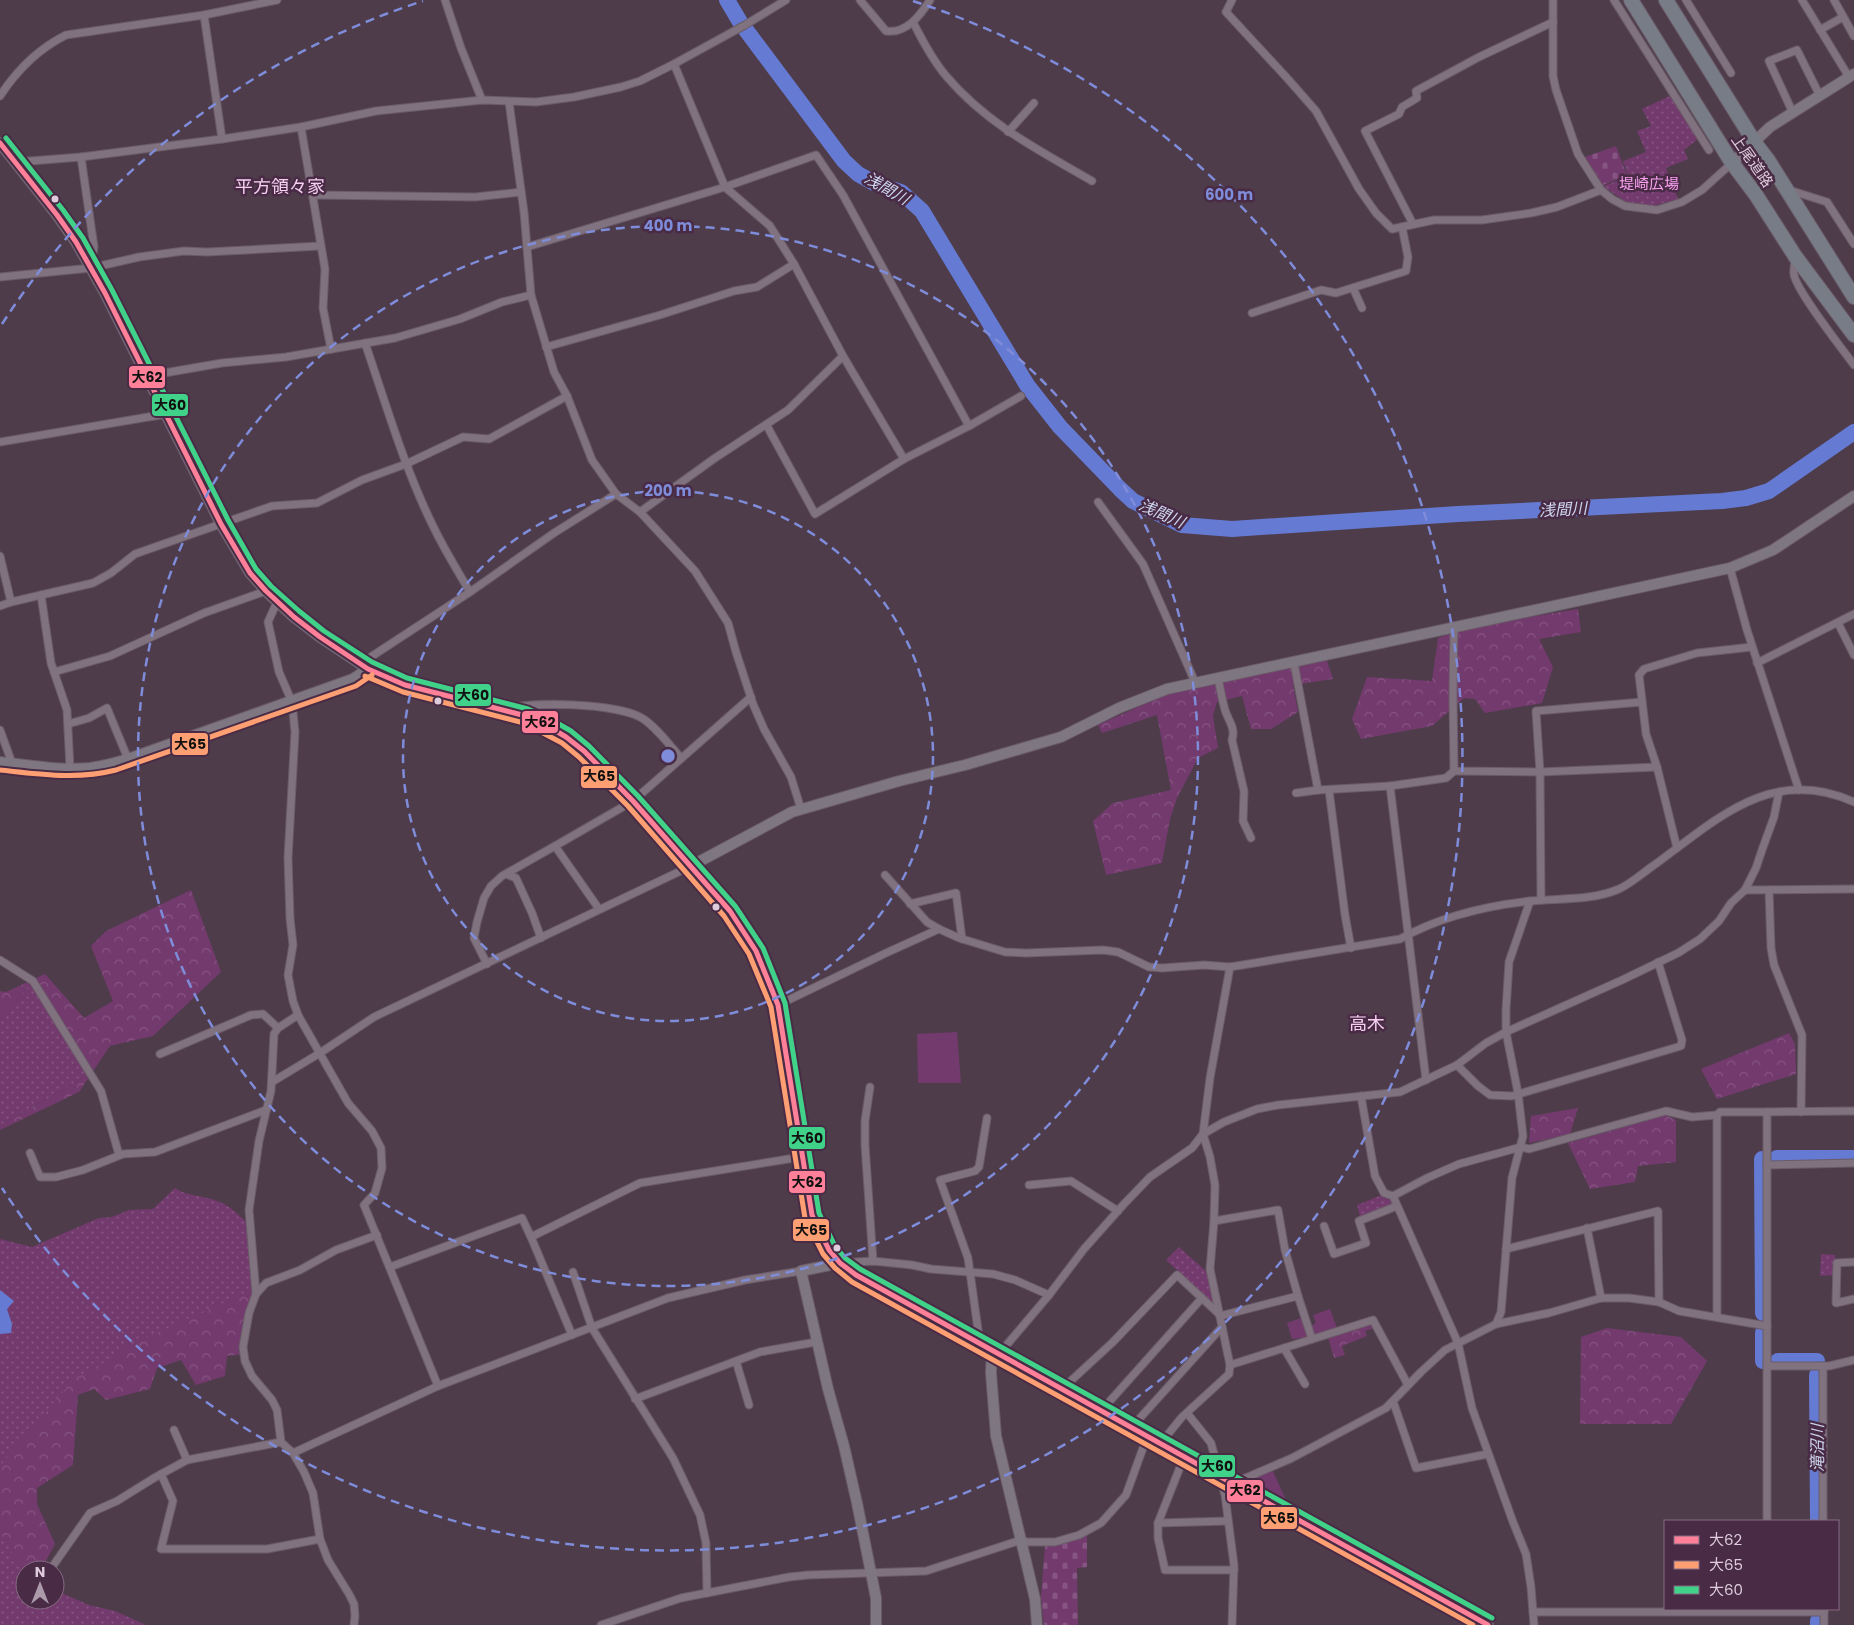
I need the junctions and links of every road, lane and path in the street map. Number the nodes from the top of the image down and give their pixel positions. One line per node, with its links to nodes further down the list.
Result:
1 (277, 0): 14 (street)
2 (445, 0): 27 (street)
3 (786, 0): 22 (street)
4 (860, 0): 16 (street)
5 (930, 0): 16 (street)
6 (1232, 0): 48 (street)
7 (1553, 0): 17 (street)
8 (1614, 0): 30 (street)
9 (1631, 0): 30 (highway, 上尾道路)
10 (1666, 0): 21 (highway, 上尾道路)
11 (1686, 0): 18 (street)
12 (1802, 0): 19 (street)
13 (1834, 0): 15 (street)
14 (204, 15): 25 (street); 34 (street)
15 (1843, 17): 19 (street); 20 (street)
16 (913, 22): 33 (street)
17 (1553, 22): 44 (street); 47 (street)
18 (1701, 25): 21 (street); 23 (street)
19 (1820, 30): 24 (street)
20 (1854, 36)
21 (1691, 42): 36 (highway, 上尾道路)
22 (674, 64): 28 (street); 42 (street)
23 (1731, 73)
24 (1852, 75): 26 (main road)
25 (0, 96)
26 (1820, 96): 31 (main road); 31 (street)
27 (482, 100): 28 (street); 32 (street)
28 (509, 102): 45 (street)
29 (1034, 103): 33 (street)
30 (1692, 111): 37 (street); 40 (highway, 上尾道路)
31 (1793, 113): 36 (main road)
32 (301, 127): 34 (street); 46 (street)
33 (1008, 132): 41 (street)
34 (222, 139): 38 (street)
35 (0, 143): 39 (main road)
36 (1754, 143): 40 (main road); 43 (highway, 上尾道路)
37 (1709, 150)
38 (82, 157): 39 (street); 54 (street)
39 (16, 162): 54 (main road)
40 (1732, 163): 44 (street); 52 (highway, 上尾道路)
41 (1092, 181)
42 (725, 187): 51 (street); 53 (street); 72 (street)
43 (1786, 189): 49 (street); 58 (highway, 上尾道路)
44 (1601, 190): 47 (street)
45 (521, 192): 46 (street); 51 (street)
46 (314, 195): 50 (street)
47 (1412, 224): 48 (street)
48 (1402, 227): 56 (street)
49 (1854, 244)
50 (320, 246): 54 (street); 64 (street)
51 (527, 246): 57 (street)
52 (1795, 256): 61 (highway, 上尾道路); 66 (street)
53 (794, 264): 63 (street); 65 (street)
54 (91, 268): 55 (street); 67 (main road)
55 (0, 277)
56 (1353, 288): 59 (street); 60 (street)
57 (530, 295): 62 (street); 63 (street)
58 (1854, 297)
59 (1362, 308)
60 (1252, 313)
61 (1854, 335)
62 (365, 343): 64 (street); 75 (street)
63 (546, 347): 68 (street)
64 (331, 349): 67 (street)
65 (843, 356): 71 (street); 74 (street)
66 (1854, 365)
67 (147, 376): 70 (main road)
68 (567, 396): 75 (street); 76 (street)
69 (1021, 396): 72 (street)
70 (166, 414): 73 (street); 80 (main road)
71 (767, 426): 74 (street); 79 (street)
72 (970, 426): 74 (street)
73 (0, 442)
74 (904, 459)
75 (406, 464): 80 (street); 84 (street)
76 (616, 494): 79 (street); 84 (street)
77 (1854, 496): 82 (main road)
78 (1098, 502): 99 (street)
79 (640, 512): 100 (street)
80 (221, 524): 83 (main road); 85 (street)
81 (0, 556): 86 (street)
82 (1730, 568): 91 (main road); 92 (street)
83 (266, 591): 87 (main road); 97 (street)
84 (470, 592): 96 (street)
85 (42, 595): 86 (street); 97 (street)
86 (11, 602): 88 (street)
87 (277, 602): 96 (main road); 101 (street)
88 (0, 606)
89 (1854, 614): 90 (street)
90 (1838, 624): 93 (street); 95 (street)
91 (1454, 626): 94 (main road); 112 (street)
92 (1752, 647): 95 (street); 102 (street)
93 (1854, 655)
94 (1294, 663): 98 (main road); 115 (street)
95 (1757, 663): 117 (street)
96 (364, 667): 101 (main road); 103 (main road)
97 (54, 672): 104 (street)
98 (1218, 678): 99 (main road); 123 (street)
99 (1196, 682): 122 (main road)
100 (751, 697): 106 (street); 122 (street)
101 (292, 702): 107 (main road); 146 (street)
102 (1642, 702): 110 (street); 113 (street)
103 (506, 710): 106 (street); 120 (main road)
104 (68, 724): 107 (street); 111 (street)
105 (0, 730): 109 (street)
106 (681, 758): 120 (street)
107 (128, 759): 111 (main road)
108 (0, 762): 109 (main road)
109 (12, 763): 111 (main road)
110 (1657, 767): 113 (street); 125 (street)
111 (70, 768)
112 (1454, 771): 113 (street); 114 (street)
113 (1540, 772): 132 (street)
114 (1390, 786): 116 (street); 137 (street)
115 (1318, 790): 116 (street); 119 (street)
116 (1329, 790): 140 (street)
117 (1799, 790): 118 (street); 121 (street)
118 (1779, 792): 125 (street); 130 (street)
119 (1296, 793)
120 (633, 801): 124 (street); 126 (main road)
121 (1854, 802)
122 (800, 809): 126 (main road)
123 (1252, 838)
124 (555, 846): 127 (street); 135 (street)
125 (1677, 848): 132 (street)
126 (691, 866): 135 (street); 145 (main road)
127 (506, 874): 138 (street); 143 (street)
128 (886, 875): 134 (street)
129 (1854, 889): 131 (street)
130 (1744, 890): 131 (street); 142 (street)
131 (1769, 890): 160 (street)
132 (1541, 900): 133 (street)
133 (1530, 901): 137 (street); 148 (street)
134 (910, 904): 136 (street); 139 (street)
135 (599, 909): 138 (street)
136 (939, 929): 139 (street); 145 (street)
137 (1408, 934): 140 (street); 152 (street)
138 (541, 938): 143 (street)
139 (962, 939): 144 (street)
140 (1351, 948): 144 (street)
141 (0, 960): 166 (street)
142 (1658, 962): 148 (street); 155 (street)
143 (487, 964): 149 (street)
144 (1230, 967): 163 (street)
145 (778, 1005): 167 (main road)
146 (298, 1015): 147 (street); 149 (street)
147 (278, 1028): 150 (street); 153 (street)
148 (1506, 1032): 151 (street); 155 (street)
149 (320, 1053): 153 (street); 177 (street)
150 (160, 1054)
151 (1458, 1065): 152 (street); 155 (street)
152 (1426, 1080): 156 (street)
153 (272, 1082): 157 (street)
154 (870, 1087): 180 (street)
155 (1518, 1093): 164 (street)
156 (1361, 1096): 163 (street); 171 (street)
157 (266, 1110): 166 (street); 187 (street)
158 (1854, 1111): 160 (street)
159 (1767, 1112): 160 (street); 161 (street); 169 (street)
160 (1801, 1112)
161 (1717, 1115): 164 (street); 195 (street)
162 (987, 1118): 184 (street)
163 (1203, 1134): 173 (street); 174 (street)
164 (1521, 1148): 171 (street); 179 (street)
165 (30, 1153): 166 (street)
166 (119, 1155)
167 (802, 1157): 178 (street); 182 (main road)
168 (1854, 1163): 169 (street)
169 (1767, 1164): 197 (street)
170 (1029, 1185): 173 (street)
171 (1393, 1196): 172 (street)
172 (1397, 1206): 175 (street); 203 (street)
173 (1118, 1211): 188 (street)
174 (1214, 1221): 189 (street); 194 (street)
175 (1324, 1226)
176 (1587, 1228): 179 (street); 191 (street); 193 (street)
177 (377, 1235): 183 (street); 187 (street)
178 (531, 1237): 183 (street); 200 (street)
179 (1506, 1250): 196 (street)
180 (873, 1261): 182 (street); 184 (street)
181 (1854, 1262): 192 (street)
182 (840, 1263): 186 (main road); 204 (main road)
183 (390, 1267): 214 (street)
184 (970, 1271): 188 (street); 204 (street)
185 (573, 1272): 199 (street)
186 (801, 1272): 199 (street); 202 (main road)
187 (256, 1294): 224 (street)
188 (1050, 1295): 206 (street)
189 (1298, 1296): 194 (street); 201 (street)
190 (1202, 1298): 194 (street); 215 (street); 219 (street)
191 (1601, 1298): 193 (street); 196 (street)
192 (1854, 1299)
193 (1659, 1302): 195 (street)
194 (1220, 1315): 198 (street)
195 (1717, 1317): 197 (street)
196 (1496, 1324): 203 (street)
197 (1767, 1326): 210 (street)
198 (1222, 1327): 209 (street); 221 (street)
199 (592, 1328): 200 (street); 216 (street)
200 (572, 1335): 214 (street)
201 (1312, 1339): 205 (street); 213 (street)
202 (816, 1342): 207 (street); 241 (main road)
203 (1458, 1343): 213 (street); 227 (street)
204 (980, 1344): 206 (main road)
205 (1284, 1348): 209 (street); 212 (street)
206 (996, 1352): 215 (main road); 238 (main road)
207 (736, 1360): 216 (street); 218 (street)
208 (1854, 1360): 211 (street)
209 (1230, 1365): 220 (street)
210 (1767, 1366): 211 (street); 233 (street)
211 (1823, 1366): 234 (street)
212 (1305, 1384)
213 (1408, 1385): 217 (street)
214 (438, 1386): 226 (street)
215 (1062, 1389): 219 (main road)
216 (635, 1399): 242 (street)
217 (1393, 1401): 227 (street); 232 (street)
218 (749, 1405)
219 (1102, 1412): 221 (main road)
220 (1187, 1413): 225 (street); 231 (street)
221 (1131, 1428): 223 (main road)
222 (174, 1430): 229 (street)
223 (1147, 1437): 225 (main road); 238 (street)
224 (281, 1442): 226 (street); 229 (street)
225 (1160, 1444): 228 (main road)
226 (293, 1453): 237 (street)
227 (1488, 1454): 245 (street)
228 (1184, 1457): 231 (main road); 236 (street)
229 (188, 1460): 230 (street)
230 (161, 1474): 237 (street); 239 (street)
231 (1220, 1476): 232 (main road); 235 (street)
232 (1234, 1483): 252 (main road)
233 (1767, 1520)
234 (1823, 1520)
235 (1228, 1521): 236 (street); 240 (street)
236 (1158, 1523): 240 (street)
237 (320, 1539): 247 (street)
238 (1021, 1540): 241 (street); 250 (main road)
239 (57, 1560)
240 (1234, 1570): 251 (street)
241 (871, 1574): 242 (street); 249 (main road)
242 (707, 1593): 246 (street)
243 (1767, 1610): 244 (street); 245 (street)
244 (1824, 1610): 254 (street)
245 (1533, 1612): 253 (street)
246 (625, 1622): 248 (street)
247 (354, 1625)
248 (601, 1625)
249 (876, 1625)
250 (1037, 1625)
251 (1232, 1625)
252 (1488, 1625)
253 (1534, 1625)
254 (1824, 1625)

